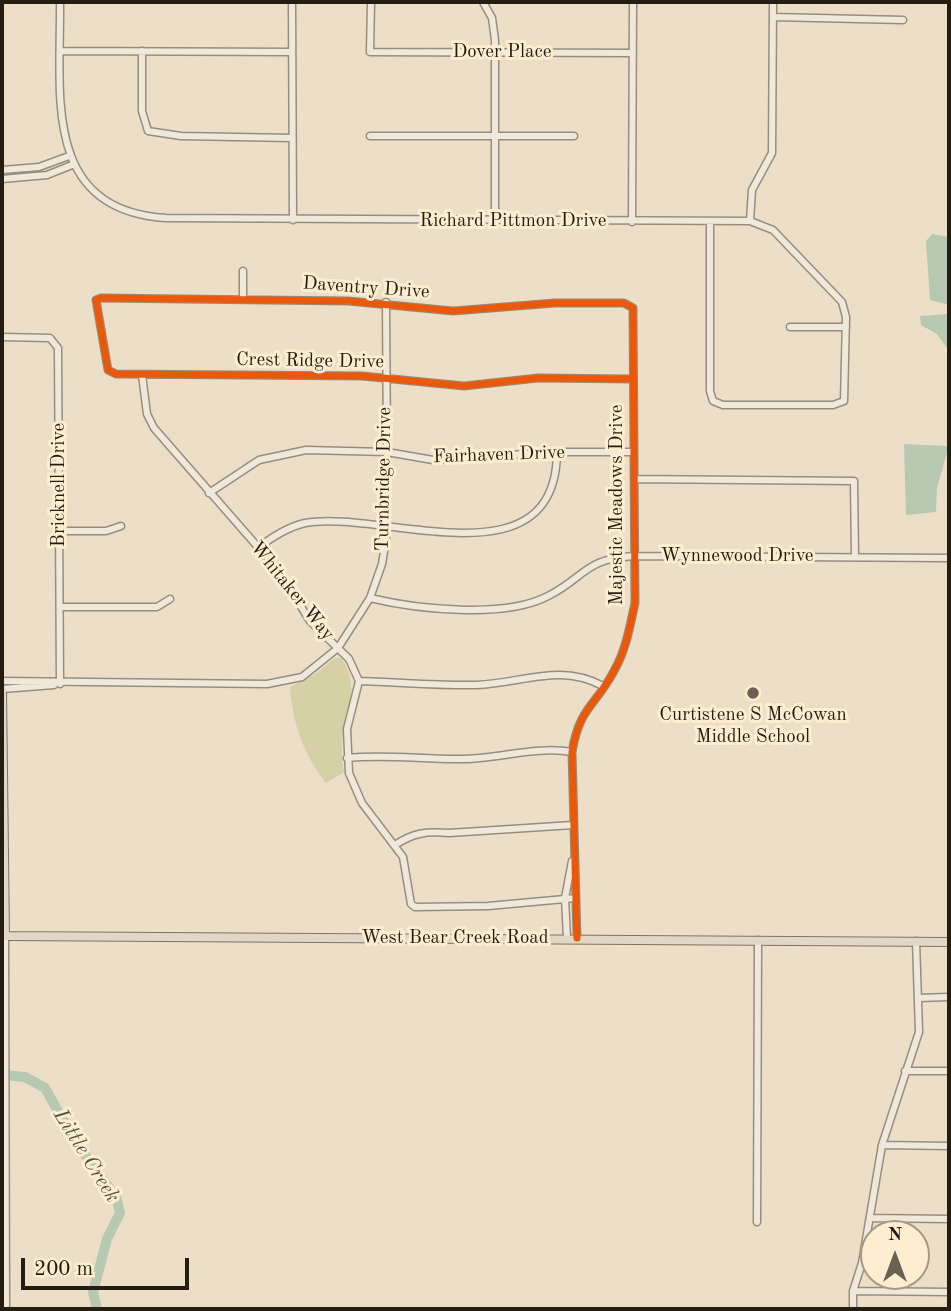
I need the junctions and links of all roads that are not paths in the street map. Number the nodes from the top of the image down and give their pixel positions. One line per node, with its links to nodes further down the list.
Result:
1 (60, 2): 9 (street)
2 (292, 2): 11 (street)
3 (371, 2): 12 (street, Dover Place)
4 (633, 2): 13 (street)
5 (773, 2): 7 (street)
6 (486, 3): 12 (street)
7 (774, 17): 8 (street); 24 (street)
8 (903, 20)
9 (61, 51): 10 (street); 18 (street)
10 (142, 51): 11 (street); 17 (street)
11 (292, 52): 17 (street)
12 (495, 52): 13 (street, Dover Place); 15 (street)
13 (633, 53): 25 (street)
14 (370, 136): 15 (street)
15 (494, 136): 16 (street); 23 (street)
16 (574, 136)
17 (292, 138): 22 (street)
18 (69, 156): 19 (street); 20 (street)
19 (72, 165): 21 (street); 22 (street, Richard Pittmon Drive)
20 (2, 170)
21 (2, 179)
22 (293, 220): 23 (street, Richard Pittmon Drive)
23 (495, 221): 25 (street, Richard Pittmon Drive)
24 (750, 221): 26 (street, Richard Pittmon Drive); 32 (street, Richard Pittmon Drive)
25 (632, 222): 26 (street, Richard Pittmon Drive)
26 (710, 222): 32 (street, Richard Pittmon Drive)
27 (243, 271): 28 (street)
28 (243, 299): 29 (street, Daventry Drive); 34 (street, Daventry Drive)
29 (386, 302): 30 (street, Daventry Drive); 36 (street, Turnbridge Drive)
30 (633, 308): 37 (street, Majestic Meadows Drive)
31 (790, 327): 32 (street)
32 (846, 327)
33 (2, 337): 45 (street, Bricknell Drive)
34 (112, 374): 35 (street, Crest Ridge Drive)
35 (142, 375): 36 (street, Crest Ridge Drive); 42 (street, Whitaker Way)
36 (386, 378): 37 (street, Crest Ridge Drive); 38 (street, Turnbridge Drive)
37 (633, 379): 40 (street, Majestic Meadows Drive)
38 (387, 452): 39 (street, Fairhaven Drive); 42 (street, Fairhaven Drive); 44 (street, Turnbridge Drive)
39 (557, 452): 40 (street, Fairhaven Drive); 44 (street)
40 (634, 452): 41 (street, Majestic Meadows Drive)
41 (634, 479): 47 (street, Majestic Meadows Drive); 48 (street)
42 (209, 493): 46 (street, Whitaker Way)
43 (121, 526): 45 (street)
44 (386, 526): 46 (street); 50 (street, Turnbridge Drive)
45 (59, 531): 52 (street, Bricknell Drive)
46 (258, 548): 53 (street, Whitaker Way)
47 (634, 556): 48 (street, Wynnewood Drive); 50 (street, Wynnewood Drive); 57 (street, Majestic Meadows Drive)
48 (855, 557): 49 (street, Wynnewood Drive)
49 (949, 558)
50 (370, 598): 53 (street, Turnbridge Drive)
51 (170, 599): 52 (street)
52 (60, 607): 56 (street, Bricknell Drive)
53 (338, 648): 55 (street, Whitaker Way); 56 (street, Turnbridge Drive)
54 (2, 681): 56 (street, Turnbridge Drive)
55 (359, 681): 57 (street); 60 (street)
56 (60, 684): 58 (street, Turnbridge Drive)
57 (603, 686): 59 (street, Majestic Meadows Drive)
58 (2, 689): 66 (main road)
59 (572, 752): 60 (street); 61 (street, Majestic Meadows Drive)
60 (347, 758): 62 (street)
61 (573, 825): 62 (street); 63 (street, Majestic Meadows Drive)
62 (395, 845): 64 (street)
63 (574, 849): 64 (street, Majestic Meadows Drive); 65 (street, Majestic Meadows Drive)
64 (565, 898): 65 (street); 67 (street, Majestic Meadows Drive)
65 (576, 898): 68 (street, Majestic Meadows Drive)
66 (3, 936): 67 (main road, West Bear Creek Road); 83 (street)
67 (567, 938): 68 (main road, West Bear Creek Road)
68 (577, 938): 69 (main road, West Bear Creek Road)
69 (758, 940): 70 (main road, West Bear Creek Road); 80 (street)
70 (916, 941): 71 (main road, West Bear Creek Road); 73 (street)
71 (949, 942)
72 (949, 997): 73 (street)
73 (918, 998): 74 (street)
74 (905, 1071): 75 (street); 76 (street)
75 (949, 1071)
76 (882, 1145): 77 (street); 78 (street)
77 (949, 1146)
78 (870, 1218): 79 (street); 81 (street)
79 (949, 1219)
80 (757, 1222)
81 (853, 1291): 82 (street); 84 (street)
82 (949, 1292)
83 (6, 1309)
84 (853, 1309)

